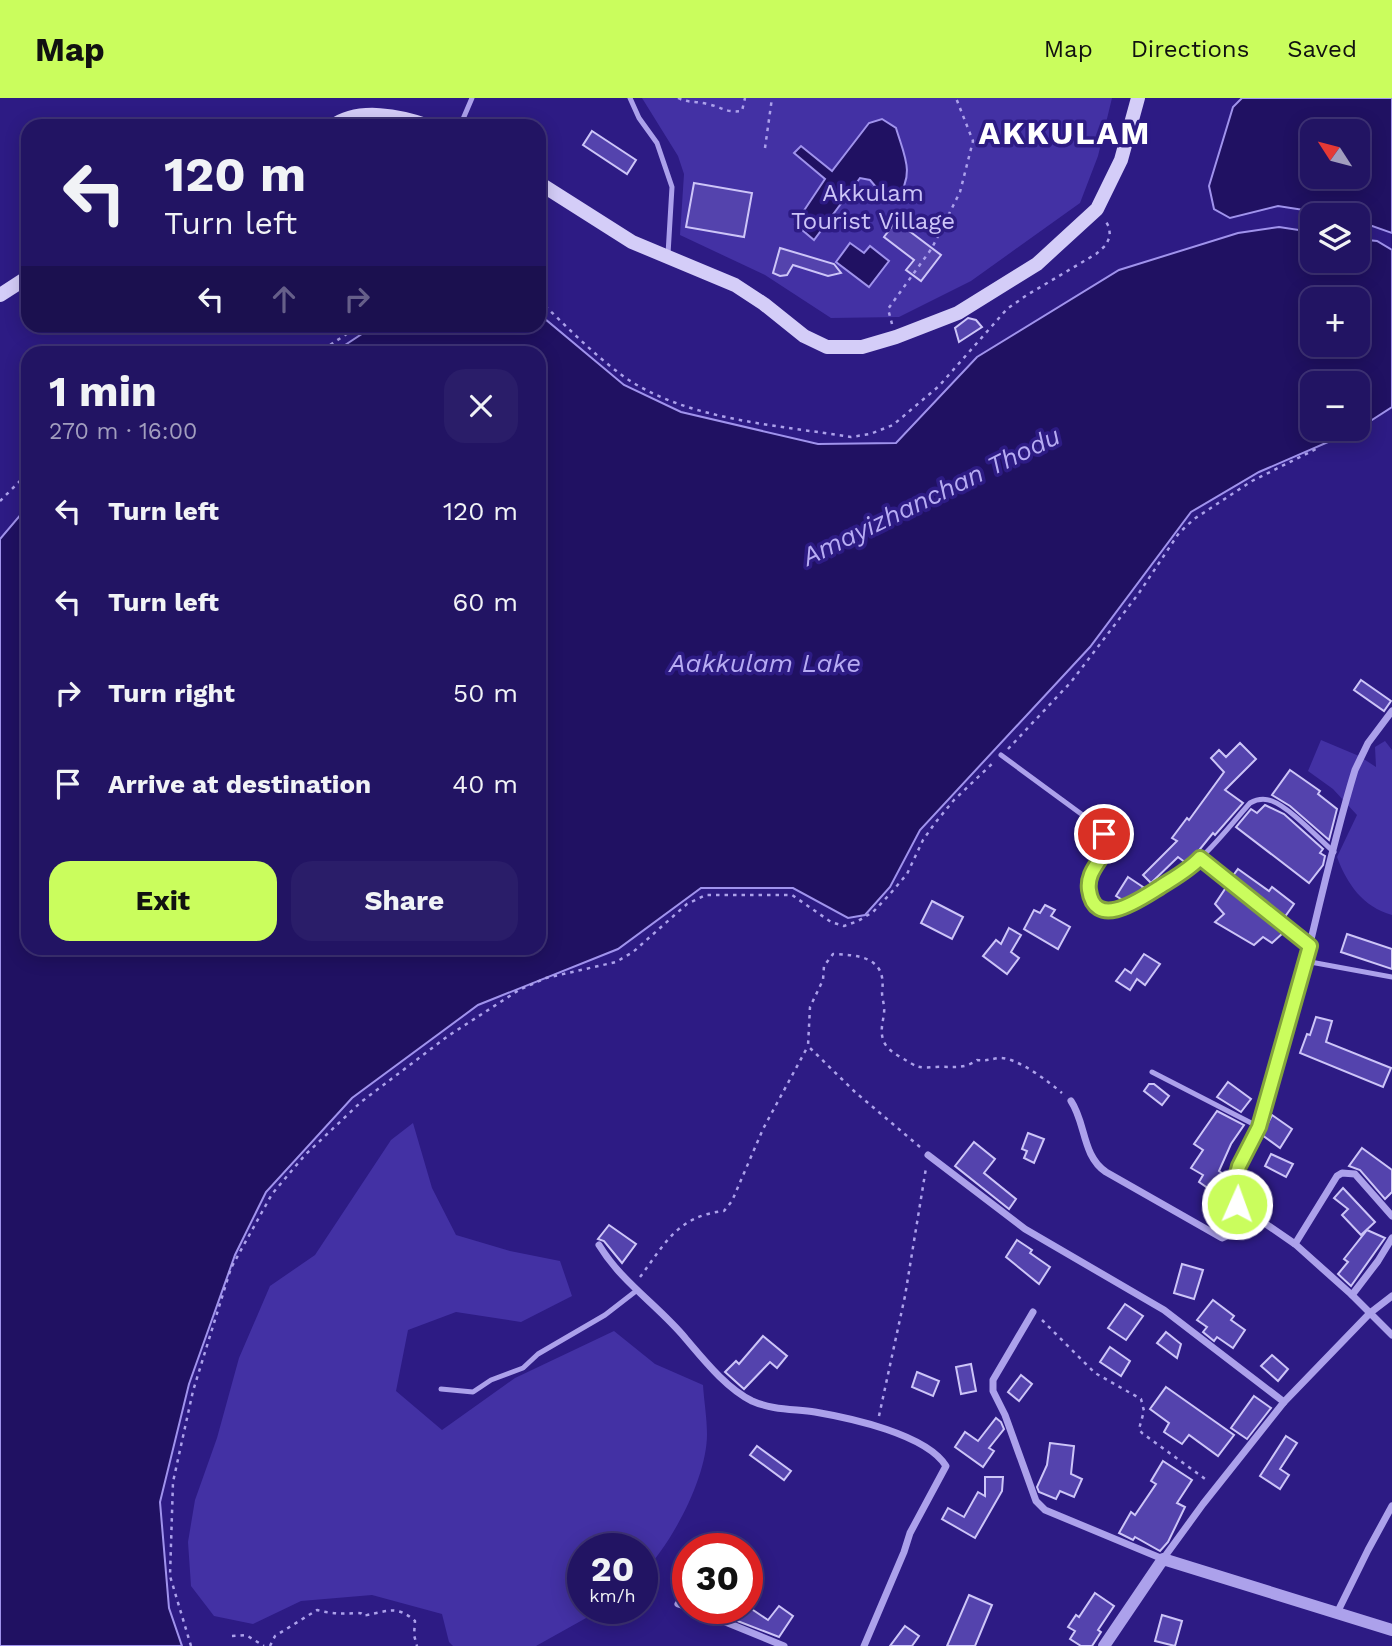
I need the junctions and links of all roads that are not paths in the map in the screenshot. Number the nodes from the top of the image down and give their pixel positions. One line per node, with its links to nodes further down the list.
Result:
1 (471, 98): 6 (lane)
2 (630, 98): 8 (lane)
3 (1138, 98): 8 (main road)
4 (342, 119): 5 (main road)
5 (410, 119)
6 (463, 119)
7 (546, 187): 8 (main road)
8 (668, 257)
9 (21, 282): 10 (main road)
10 (0, 295)
11 (1392, 711): 13 (street)
12 (1001, 755): 14 (lane)
13 (1334, 852): 14 (lane); 15 (street)
14 (1200, 858): 15 (lane)
15 (1310, 946): 16 (street)
16 (1305, 961): 17 (lane); 20 (street)
17 (1392, 977)
18 (1152, 1072): 20 (lane)
19 (1071, 1101): 22 (street)
20 (1259, 1127): 22 (street)
21 (928, 1155): 34 (street)
22 (1245, 1211): 25 (street)
23 (1392, 1216): 25 (street)
24 (1392, 1238): 28 (street)
25 (1295, 1244): 28 (street)
26 (599, 1245): 27 (street)
27 (636, 1291): 33 (lane); 41 (street)
28 (1352, 1295): 31 (street)
29 (1392, 1296): 31 (street)
30 (1033, 1312): 36 (street)
31 (1370, 1313): 32 (street); 34 (street)
32 (1392, 1335)
33 (442, 1390)
34 (1284, 1402): 36 (street)
35 (1392, 1506): 37 (street)
36 (1163, 1559): 37 (street); 42 (street)
37 (1338, 1613): 39 (street)
38 (729, 1624): 40 (street)
39 (1392, 1630)
40 (783, 1646)
41 (864, 1646)
42 (1104, 1646)

